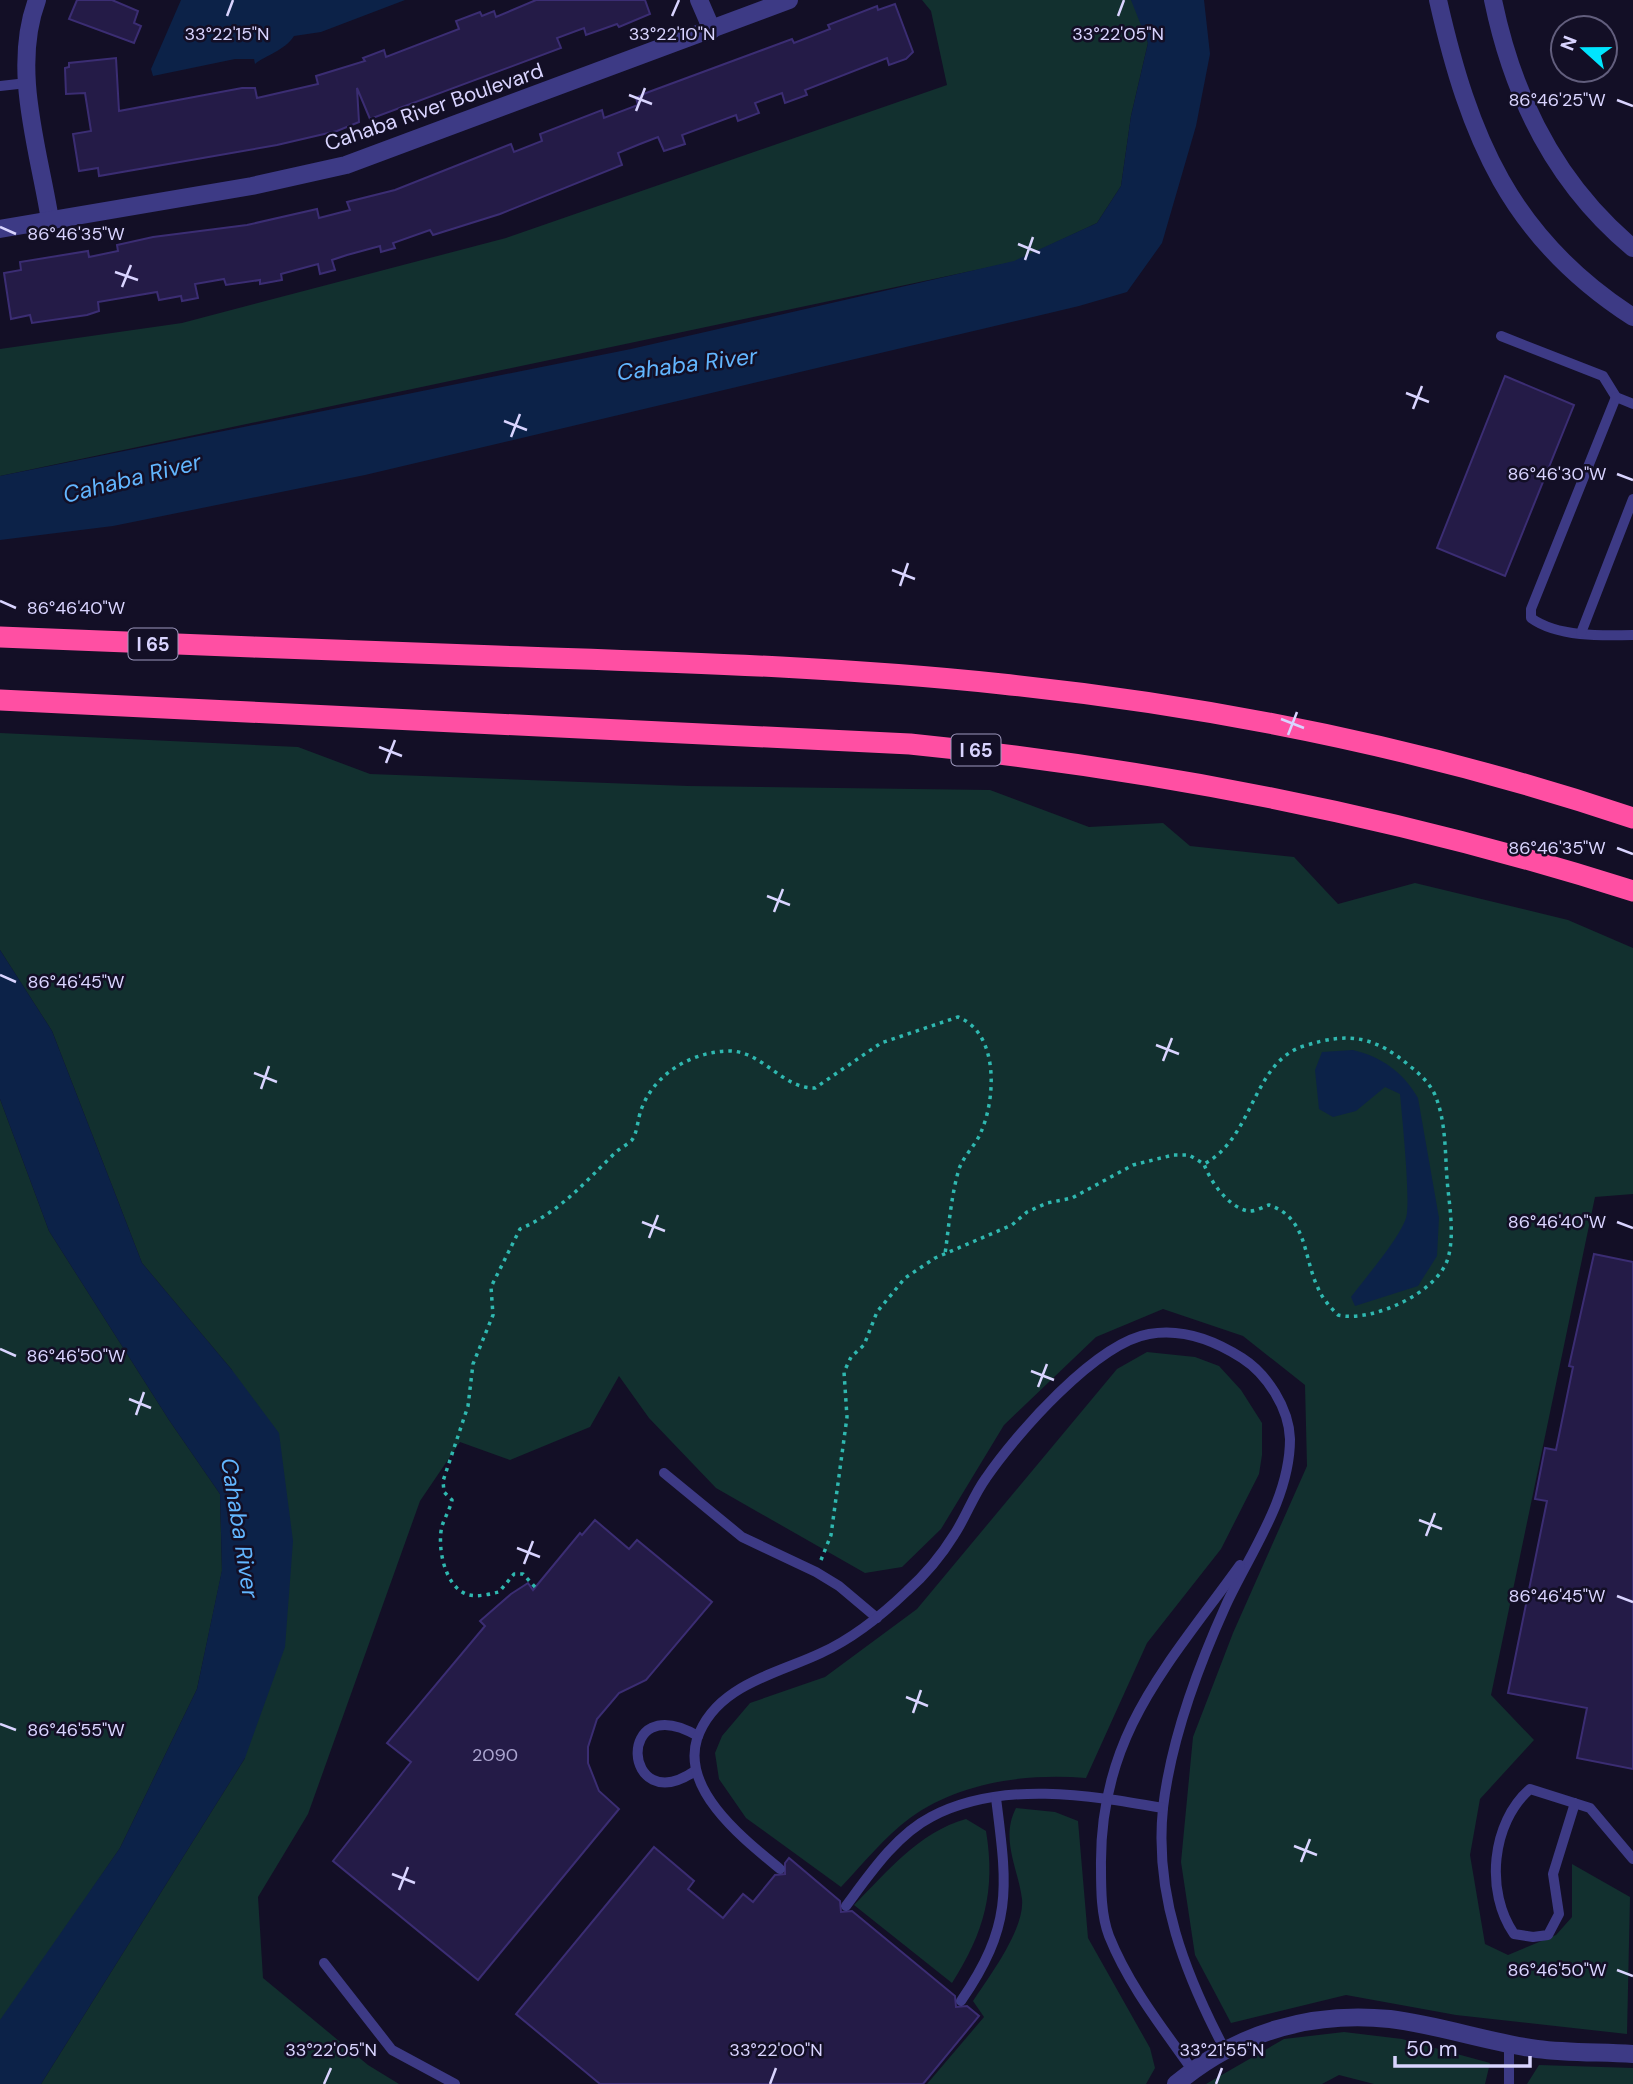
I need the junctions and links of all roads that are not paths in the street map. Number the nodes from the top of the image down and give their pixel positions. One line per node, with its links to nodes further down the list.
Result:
1 (37, 0): 7 (street)
2 (699, 0): 6 (street)
3 (789, 0): 6 (street, Cahaba River Boulevard)
4 (1438, 0): 12 (street)
5 (1493, 0): 11 (street)
6 (712, 30): 9 (street, Cahaba River Boulevard)
7 (27, 83): 8 (lane); 9 (street)
8 (0, 86)
9 (50, 220): 10 (street, Cahaba River Boulevard)
10 (0, 229)
11 (1633, 248)
12 (1633, 317)
13 (1501, 336): 14 (lane)
14 (1616, 397): 15 (lane); 17 (lane)
15 (1633, 404)
16 (1633, 499): 17 (lane)
17 (1581, 633): 18 (lane)
18 (1633, 635)
19 (0, 637): 21 (highway, I 65)
20 (0, 700): 22 (highway, I 65)
21 (1633, 818)
22 (1633, 891)
23 (664, 1474): 25 (lane)
24 (1257, 1542): 25 (lane); 29 (lane); 31 (lane)
25 (877, 1618): 26 (lane)
26 (698, 1736): 27 (lane); 27 (lane)
27 (695, 1771): 33 (lane)
28 (996, 1798): 29 (lane); 34 (lane); 36 (lane)
29 (1106, 1798): 31 (lane); 40 (lane)
30 (1575, 1803): 30 (lane); 32 (lane)
31 (1163, 1808): 38 (lane)
32 (1633, 1859)
33 (780, 1869)
34 (846, 1906)
35 (324, 1964): 41 (lane)
36 (961, 2001)
37 (1509, 2043): 38 (street); 39 (street); 43 (lane)
38 (1225, 2050): 40 (street)
39 (1633, 2054)
40 (1193, 2071): 42 (street)
41 (455, 2084)
42 (1175, 2084)
43 (1509, 2084)

